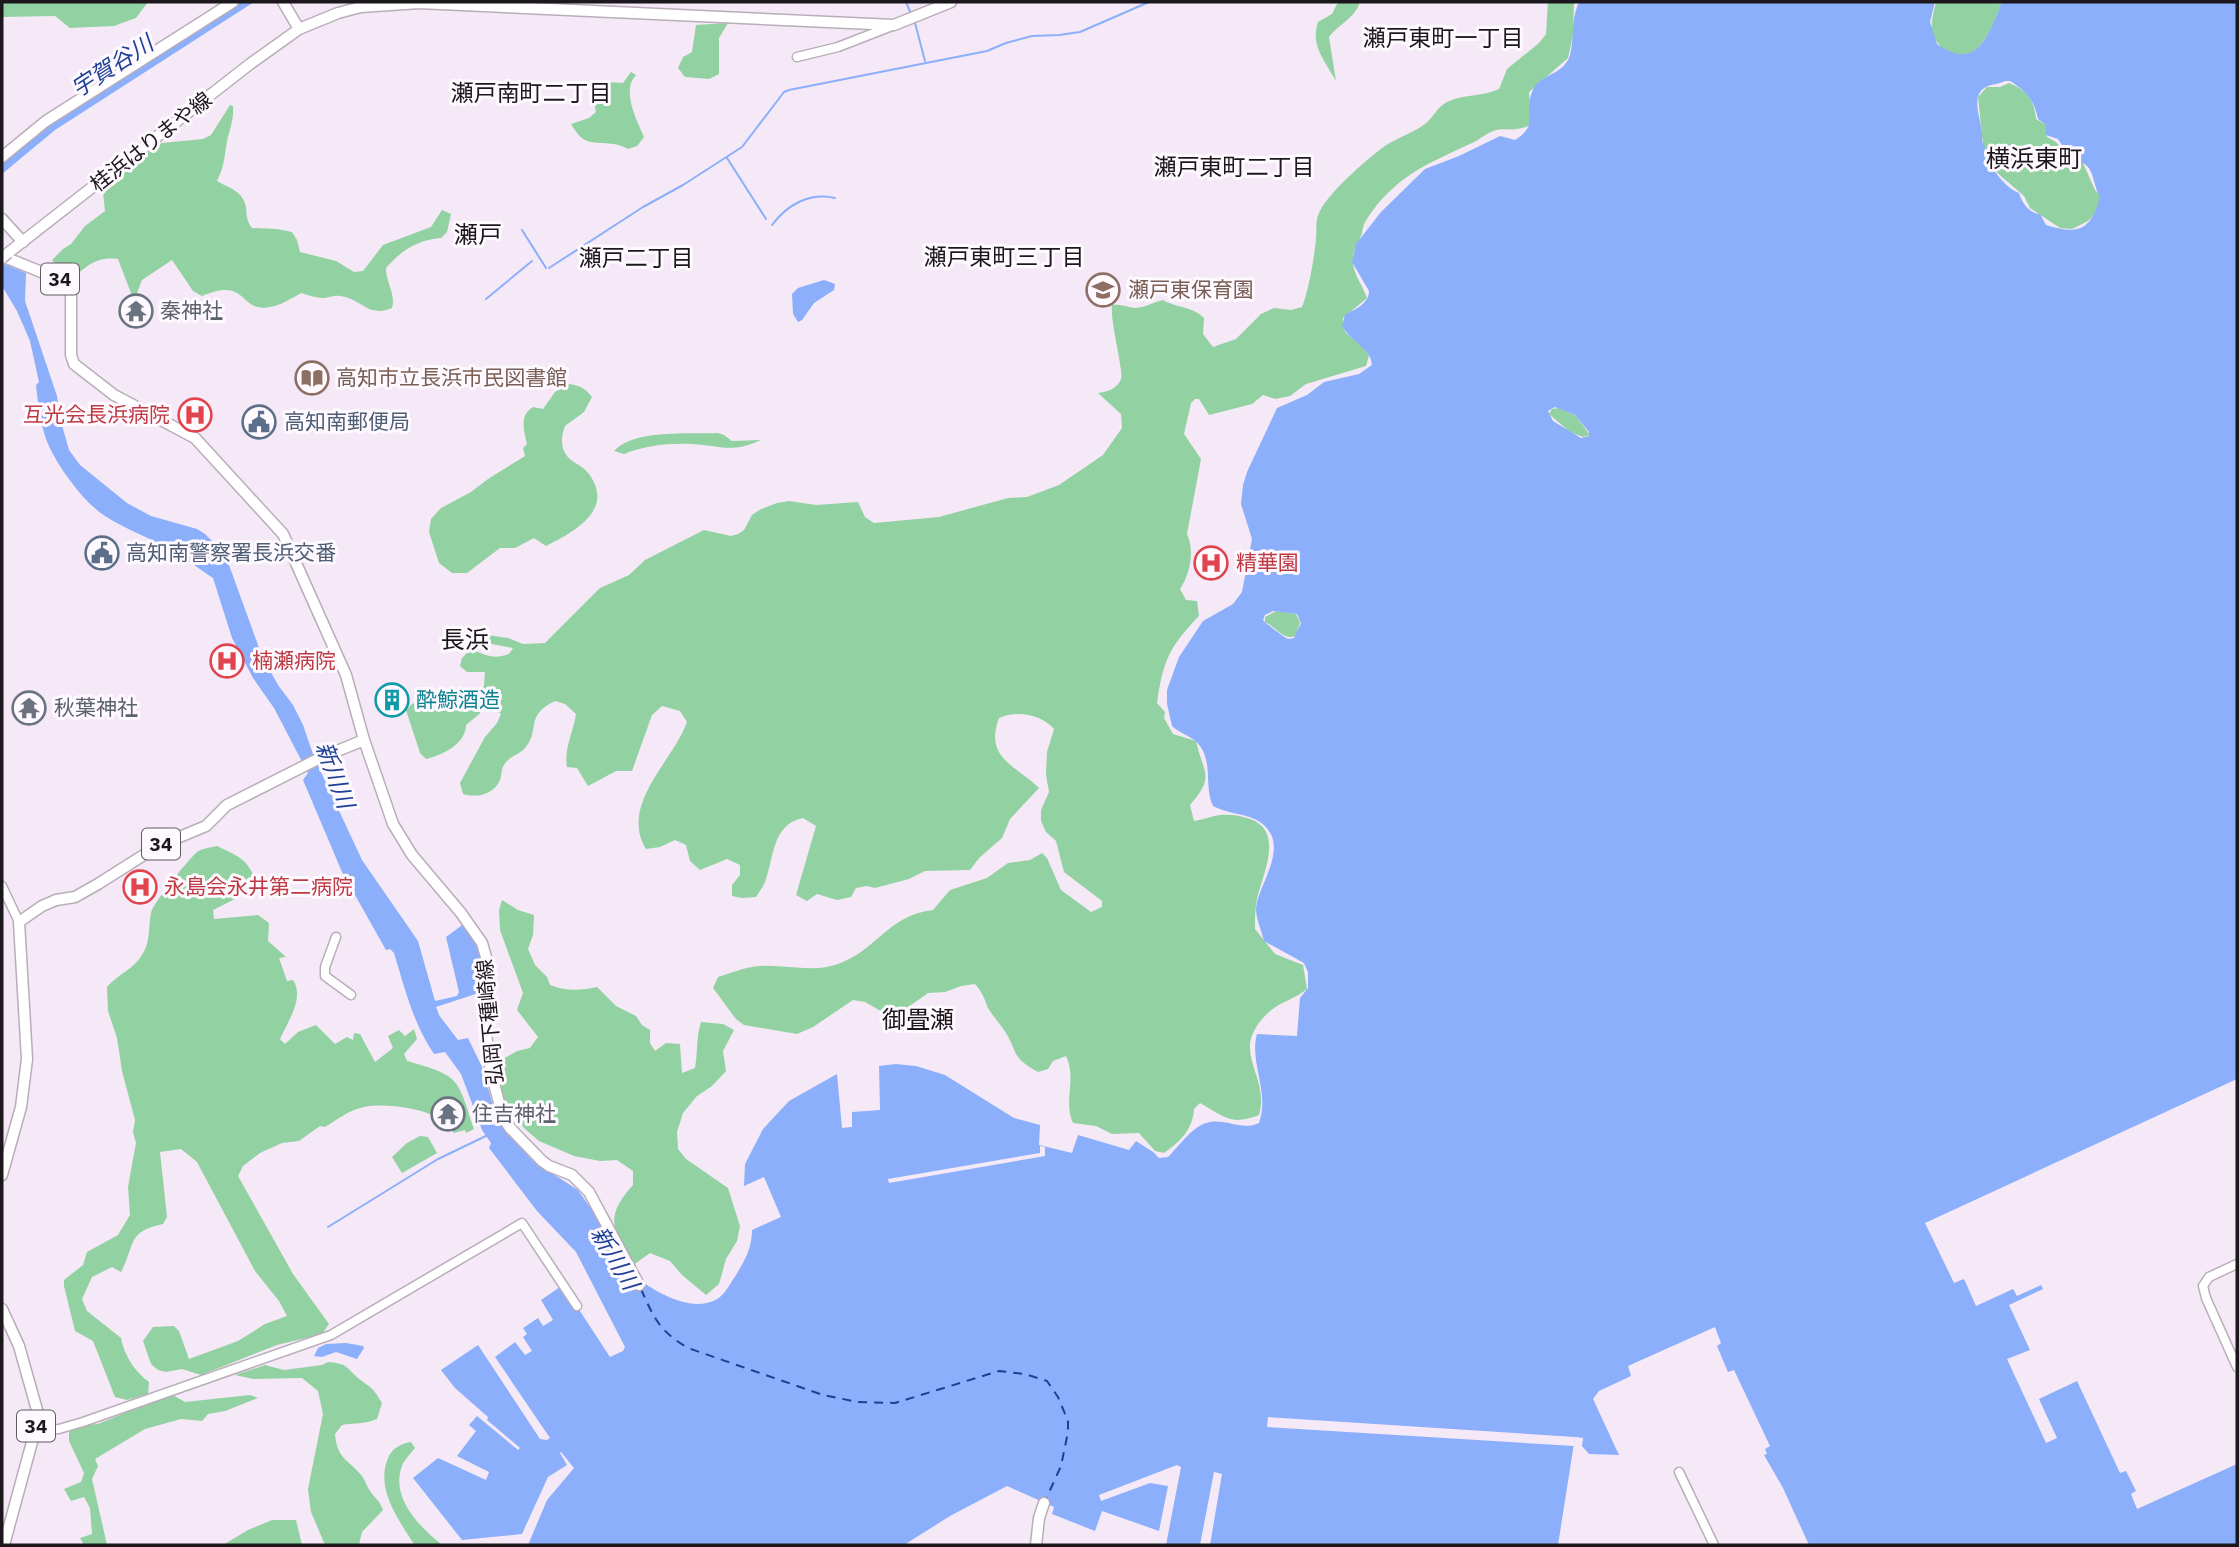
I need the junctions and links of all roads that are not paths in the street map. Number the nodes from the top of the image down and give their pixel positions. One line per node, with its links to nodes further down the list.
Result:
1 (233, 2): 10 (main road)
2 (283, 2): 8 (main road)
3 (935, 2): 5 (main road, 桂浜はりまや線 / 34)
4 (951, 2): 5 (main road, 桂浜はりまや線 / 34)
5 (911, 15): 6 (main road, 桂浜はりまや線 / 34); 7 (main road, 桂浜はりまや線 / 34)
6 (880, 24): 7 (main road, 桂浜はりまや線 / 34); 8 (main road, 桂浜はりまや線 / 34)
7 (894, 25): 9 (street)
8 (299, 29): 12 (main road, 桂浜はりまや線 / 34)
9 (797, 57)
10 (2, 157)
11 (2, 219): 12 (main road)
12 (23, 242): 13 (main road, 桂浜はりまや線 / 34)
13 (2, 257): 14 (main road, 桂浜はりまや線 / 34)
14 (364, 740): 16 (main road, 34); 21 (main road, 弘岡下種崎線)
15 (2, 886): 16 (street)
16 (19, 922): 19 (main road)
17 (336, 937): 18 (street)
18 (351, 995)
19 (2, 1175)
20 (2237, 1264): 24 (street)
21 (639, 1285)
22 (577, 1306): 25 (street)
23 (2, 1309): 25 (main road, 34)
24 (2237, 1367)
25 (35, 1431): 28 (main road, 34)
26 (1679, 1472): 30 (street)
27 (1044, 1503): 29 (main road)
28 (4, 1545)
29 (1036, 1545)
30 (1714, 1545)

